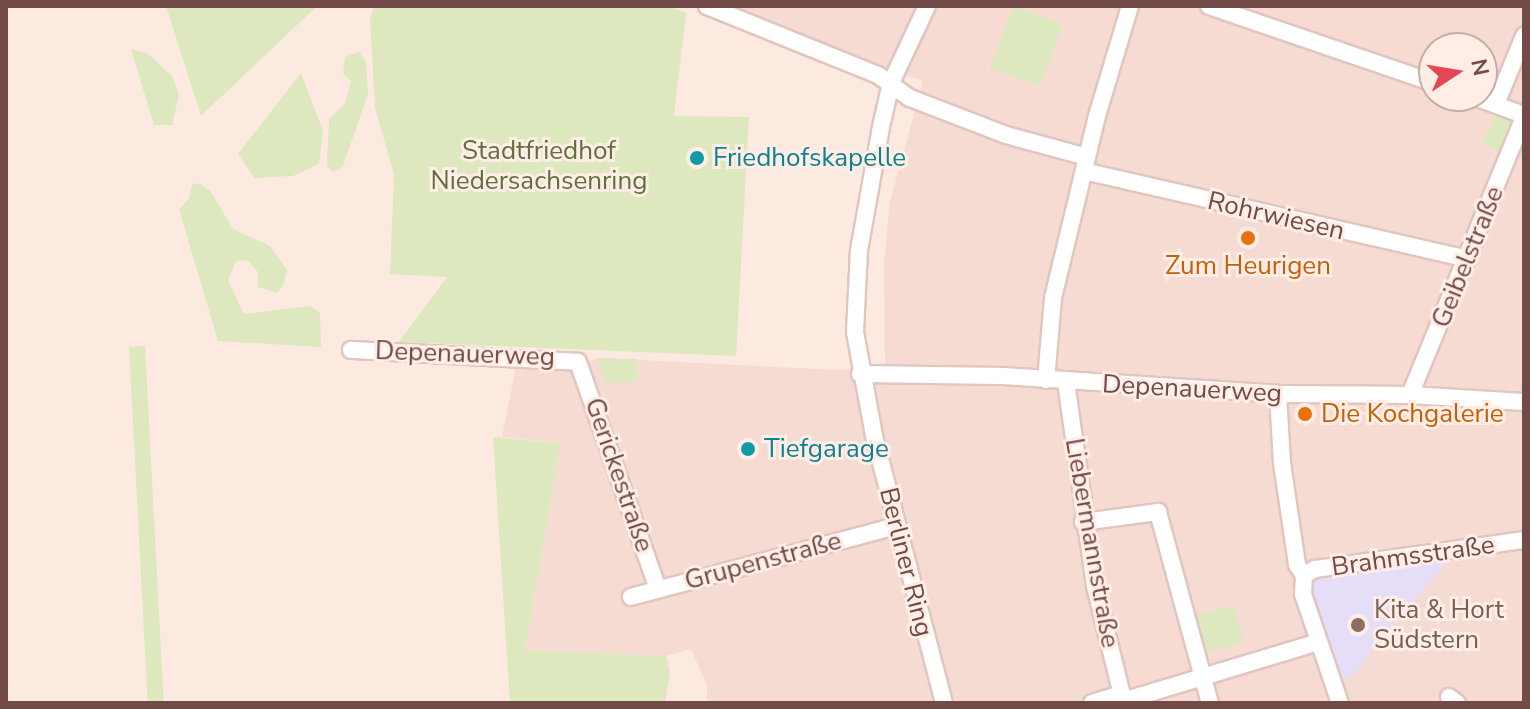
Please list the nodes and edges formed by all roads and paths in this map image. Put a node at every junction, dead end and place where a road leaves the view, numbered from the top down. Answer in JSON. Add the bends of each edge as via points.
{"nodes":[{"id":1,"x":927,"y":6,"type":"edge"},
{"id":2,"x":1130,"y":6,"type":"edge"},
{"id":3,"x":1209,"y":6,"type":"edge"},
{"id":4,"x":711,"y":7,"type":"edge"},
{"id":5,"x":1524,"y":36,"type":"edge"},
{"id":6,"x":1418,"y":78,"type":"edge"},
{"id":7,"x":891,"y":83,"type":"junction"},
{"id":8,"x":1498,"y":99,"type":"edge"},
{"id":9,"x":1498,"y":105,"type":"edge"},
{"id":10,"x":1524,"y":116,"type":"edge"},
{"id":11,"x":1085,"y":164,"type":"junction"},
{"id":12,"x":1468,"y":259,"type":"junction"},
{"id":13,"x":351,"y":350,"type":"dead end"},
{"id":14,"x":578,"y":362,"type":"joint"},
{"id":15,"x":860,"y":374,"type":"junction"},
{"id":16,"x":1046,"y":380,"type":"junction"},
{"id":17,"x":1066,"y":382,"type":"junction"},
{"id":18,"x":1278,"y":394,"type":"junction"},
{"id":19,"x":1410,"y":395,"type":"junction"},
{"id":20,"x":1524,"y":402,"type":"edge"},
{"id":21,"x":1083,"y":522,"type":"junction"},
{"id":22,"x":896,"y":526,"type":"junction"},
{"id":23,"x":1524,"y":540,"type":"edge"},
{"id":24,"x":1304,"y":575,"type":"junction"},
{"id":25,"x":658,"y":589,"type":"junction"},
{"id":26,"x":631,"y":597,"type":"dead end"},
{"id":27,"x":1318,"y":642,"type":"junction"},
{"id":28,"x":1201,"y":677,"type":"junction"},
{"id":29,"x":1123,"y":699,"type":"edge"},
{"id":30,"x":944,"y":703,"type":"edge"},
{"id":31,"x":1092,"y":703,"type":"edge"},
{"id":32,"x":1210,"y":703,"type":"edge"},
{"id":33,"x":1340,"y":703,"type":"edge"}],
"edges":[{"from":1,"to":7,"type":"street","name":"Berliner Ring"},
{"from":2,"to":11,"type":"street"},
{"from":3,"to":6,"type":"street"},
{"from":4,"to":7,"type":"street","name":"Rohrwiesen"},
{"from":5,"to":8,"type":"street"},
{"from":7,"to":11,"type":"street","name":"Rohrwiesen","via":[[910,98]]},
{"from":7,"to":15,"type":"street","name":"Berliner Ring","via":[[859,250],[855,332]]},
{"from":9,"to":10,"type":"street"},
{"from":10,"to":12,"type":"street","name":"Geibelstraße"},
{"from":11,"to":12,"type":"street","name":"Rohrwiesen"},
{"from":11,"to":16,"type":"street","via":[[1053,298]]},
{"from":12,"to":19,"type":"street","name":"Geibelstraße"},
{"from":13,"to":14,"type":"street","name":"Depenauerweg"},
{"from":14,"to":25,"type":"street","name":"Gerickestraße"},
{"from":15,"to":16,"type":"street","name":"Depenauerweg"},
{"from":15,"to":22,"type":"street","name":"Berliner Ring"},
{"from":16,"to":17,"type":"street","name":"Depenauerweg"},
{"from":17,"to":18,"type":"street","name":"Depenauerweg"},
{"from":17,"to":21,"type":"street","name":"Liebermannstraße"},
{"from":18,"to":19,"type":"street","name":"Depenauerweg"},
{"from":18,"to":24,"type":"street","via":[[1288,514],[1297,565]]},
{"from":19,"to":20,"type":"street","name":"Depenauerweg"},
{"from":21,"to":28,"type":"street","via":[[1158,512]]},
{"from":21,"to":29,"type":"street","name":"Liebermannstraße"},
{"from":22,"to":25,"type":"street","name":"Grupenstraße"},
{"from":22,"to":30,"type":"street","name":"Berliner Ring"},
{"from":23,"to":24,"type":"street","name":"Brahmsstraße","via":[[1315,569]]},
{"from":24,"to":27,"type":"street","via":[[1303,594]]},
{"from":25,"to":26,"type":"street","name":"Grupenstraße"},
{"from":27,"to":28,"type":"street"},
{"from":27,"to":33,"type":"street"},
{"from":28,"to":29,"type":"street"},
{"from":28,"to":32,"type":"street"},
{"from":29,"to":31,"type":"street"}]}
